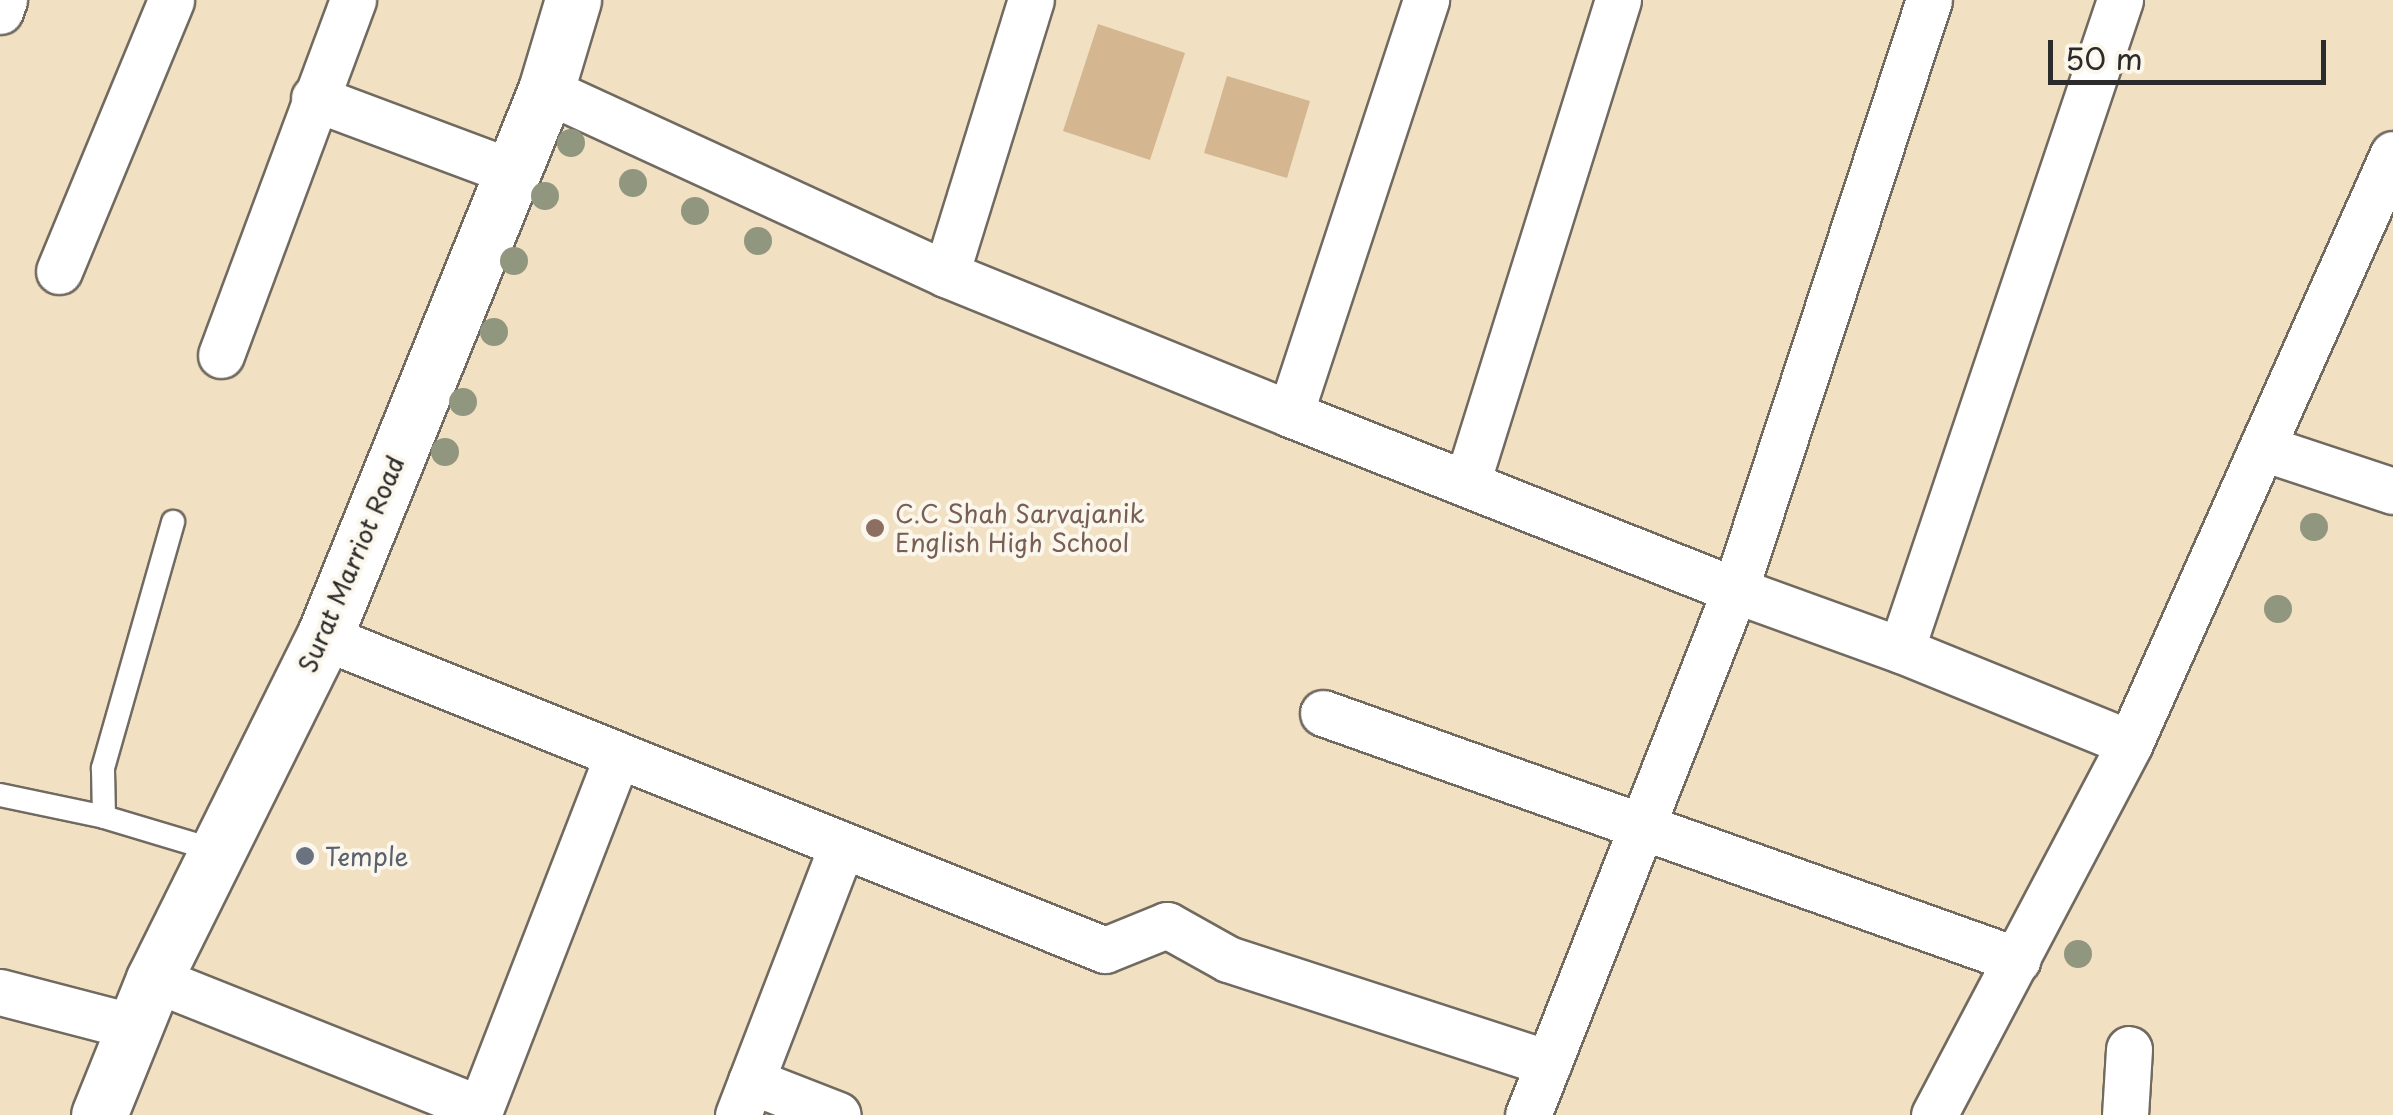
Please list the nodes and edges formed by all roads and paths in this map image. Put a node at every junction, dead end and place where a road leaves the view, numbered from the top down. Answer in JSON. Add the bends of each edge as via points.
{"nodes":[{"id":1,"x":4,"y":0,"type":"edge"},
{"id":2,"x":171,"y":0,"type":"edge"},
{"id":3,"x":353,"y":0,"type":"edge"},
{"id":4,"x":573,"y":0,"type":"edge"},
{"id":5,"x":1031,"y":0,"type":"edge"},
{"id":6,"x":1426,"y":0,"type":"edge"},
{"id":7,"x":1618,"y":0,"type":"edge"},
{"id":8,"x":1929,"y":0,"type":"edge"},
{"id":9,"x":2120,"y":0,"type":"edge"},
{"id":10,"x":0,"y":11,"type":"edge"},
{"id":11,"x":546,"y":90,"type":"junction"},
{"id":12,"x":314,"y":98,"type":"junction"},
{"id":13,"x":2393,"y":154,"type":"edge"},
{"id":14,"x":512,"y":172,"type":"junction"},
{"id":15,"x":59,"y":271,"type":"dead end"},
{"id":16,"x":946,"y":274,"type":"junction"},
{"id":17,"x":221,"y":355,"type":"dead end"},
{"id":18,"x":1290,"y":414,"type":"junction"},
{"id":19,"x":2263,"y":448,"type":"junction"},
{"id":20,"x":1467,"y":483,"type":"junction"},
{"id":21,"x":2393,"y":491,"type":"edge"},
{"id":22,"x":174,"y":522,"type":"dead end"},
{"id":23,"x":1735,"y":590,"type":"junction"},
{"id":24,"x":324,"y":637,"type":"junction"},
{"id":25,"x":1901,"y":650,"type":"junction"},
{"id":26,"x":1323,"y":713,"type":"dead end"},
{"id":27,"x":2130,"y":743,"type":"junction"},
{"id":28,"x":617,"y":756,"type":"junction"},
{"id":29,"x":0,"y":795,"type":"edge"},
{"id":30,"x":104,"y":816,"type":"junction"},
{"id":31,"x":1644,"y":827,"type":"junction"},
{"id":32,"x":842,"y":845,"type":"junction"},
{"id":33,"x":218,"y":851,"type":"junction"},
{"id":34,"x":2017,"y":960,"type":"junction"},
{"id":35,"x":0,"y":992,"type":"edge"},
{"id":36,"x":144,"y":1003,"type":"junction"},
{"id":37,"x":2129,"y":1049,"type":"dead end"},
{"id":38,"x":1549,"y":1064,"type":"junction"},
{"id":39,"x":744,"y":1098,"type":"edge"},
{"id":40,"x":479,"y":1112,"type":"edge"},
{"id":41,"x":99,"y":1115,"type":"edge"},
{"id":42,"x":838,"y":1115,"type":"edge"},
{"id":43,"x":1528,"y":1115,"type":"edge"},
{"id":44,"x":1934,"y":1115,"type":"edge"},
{"id":45,"x":2125,"y":1115,"type":"edge"}],
"edges":[{"from":1,"to":10,"type":"street"},
{"from":2,"to":15,"type":"street"},
{"from":3,"to":12,"type":"street"},
{"from":4,"to":11,"type":"street","name":"Surat Marriot Road"},
{"from":5,"to":16,"type":"street"},
{"from":6,"to":18,"type":"street"},
{"from":7,"to":20,"type":"street"},
{"from":8,"to":23,"type":"street"},
{"from":9,"to":25,"type":"street"},
{"from":11,"to":14,"type":"street","name":"Surat Marriot Road"},
{"from":11,"to":16,"type":"street"},
{"from":12,"to":14,"type":"street"},
{"from":12,"to":17,"type":"street"},
{"from":13,"to":19,"type":"street"},
{"from":14,"to":24,"type":"street","name":"Surat Marriot Road"},
{"from":16,"to":18,"type":"street"},
{"from":18,"to":20,"type":"street"},
{"from":19,"to":21,"type":"street"},
{"from":19,"to":27,"type":"street"},
{"from":20,"to":23,"type":"street"},
{"from":22,"to":30,"type":"lane","via":[[102,768]]},
{"from":23,"to":25,"type":"street"},
{"from":23,"to":31,"type":"street"},
{"from":24,"to":28,"type":"street"},
{"from":24,"to":33,"type":"street","name":"Surat Marriot Road"},
{"from":25,"to":27,"type":"street"},
{"from":26,"to":31,"type":"street"},
{"from":27,"to":34,"type":"street"},
{"from":28,"to":32,"type":"street"},
{"from":28,"to":40,"type":"street"},
{"from":29,"to":30,"type":"lane"},
{"from":30,"to":33,"type":"lane"},
{"from":31,"to":34,"type":"street"},
{"from":31,"to":38,"type":"street"},
{"from":32,"to":38,"type":"street","via":[[1105,950],[1167,925],[1228,959]]},
{"from":32,"to":39,"type":"street"},
{"from":33,"to":36,"type":"street","name":"Surat Marriot Road"},
{"from":34,"to":44,"type":"street"},
{"from":35,"to":36,"type":"street"},
{"from":36,"to":40,"type":"street"},
{"from":36,"to":41,"type":"street","name":"Surat Marriot Road"},
{"from":37,"to":45,"type":"street"},
{"from":38,"to":43,"type":"street"},
{"from":39,"to":42,"type":"street"}]}
